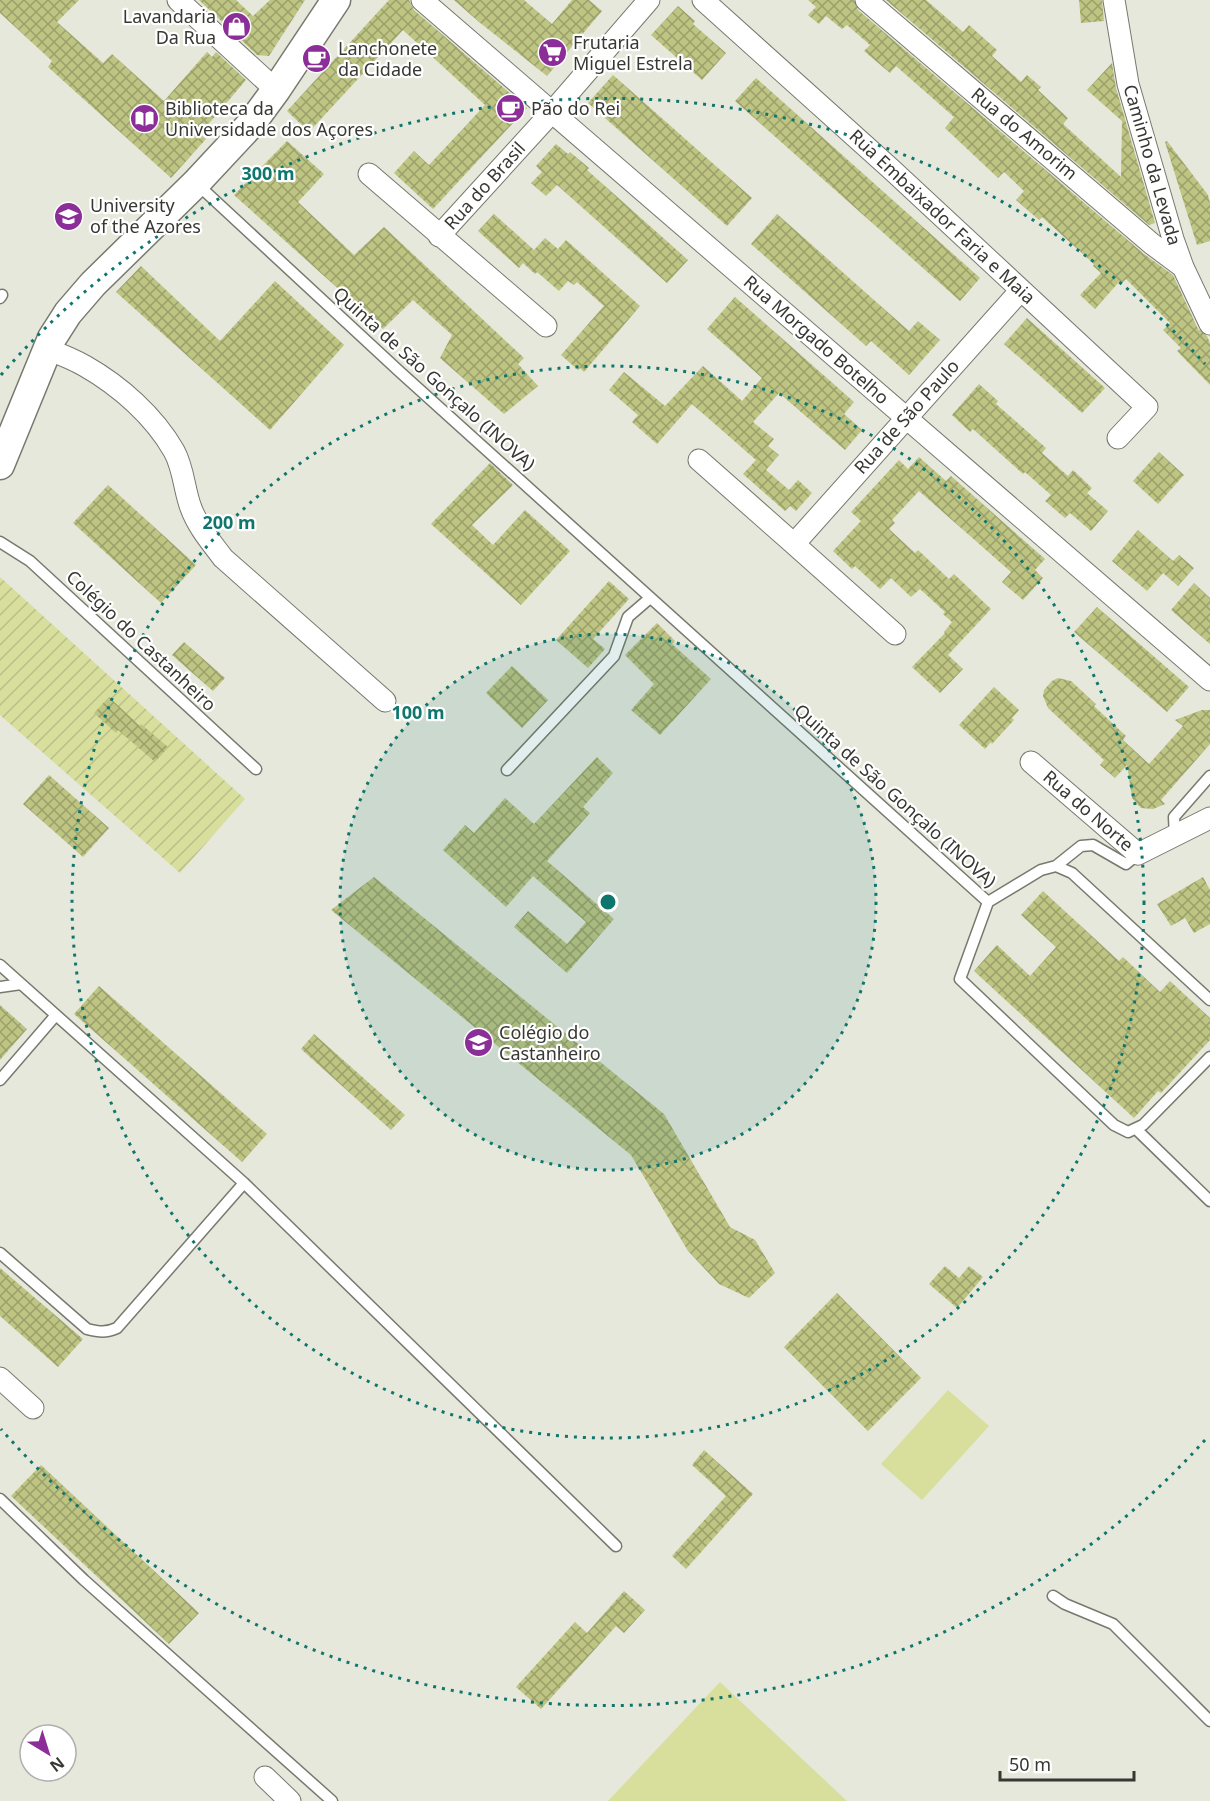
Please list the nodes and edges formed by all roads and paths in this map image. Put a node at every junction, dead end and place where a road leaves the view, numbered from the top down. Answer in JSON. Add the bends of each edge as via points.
{"nodes":[{"id":1,"x":178,"y":0,"type":"edge"},
{"id":2,"x":336,"y":0,"type":"edge"},
{"id":3,"x":422,"y":0,"type":"edge"},
{"id":4,"x":649,"y":0,"type":"edge"},
{"id":5,"x":703,"y":0,"type":"edge"},
{"id":6,"x":867,"y":0,"type":"edge"},
{"id":7,"x":1114,"y":0,"type":"edge"},
{"id":8,"x":276,"y":90,"type":"junction"},
{"id":9,"x":552,"y":112,"type":"junction"},
{"id":10,"x":369,"y":174,"type":"dead end"},
{"id":11,"x":196,"y":183,"type":"junction"},
{"id":12,"x":439,"y":236,"type":"junction"},
{"id":13,"x":1183,"y":267,"type":"junction"},
{"id":14,"x":1021,"y":290,"type":"junction"},
{"id":15,"x":1210,"y":324,"type":"edge"},
{"id":16,"x":546,"y":327,"type":"dead end"},
{"id":17,"x":47,"y":349,"type":"junction"},
{"id":18,"x":906,"y":418,"type":"junction"},
{"id":19,"x":1118,"y":438,"type":"dead end"},
{"id":20,"x":699,"y":460,"type":"dead end"},
{"id":21,"x":0,"y":465,"type":"edge"},
{"id":22,"x":0,"y":542,"type":"edge"},
{"id":23,"x":794,"y":544,"type":"junction"},
{"id":24,"x":650,"y":598,"type":"junction"},
{"id":25,"x":894,"y":633,"type":"dead end"},
{"id":26,"x":1210,"y":680,"type":"edge"},
{"id":27,"x":385,"y":701,"type":"dead end"},
{"id":28,"x":1031,"y":762,"type":"dead end"},
{"id":29,"x":256,"y":770,"type":"dead end"},
{"id":30,"x":507,"y":770,"type":"dead end"},
{"id":31,"x":1210,"y":776,"type":"edge"},
{"id":32,"x":1210,"y":818,"type":"edge"},
{"id":33,"x":1175,"y":837,"type":"junction"},
{"id":34,"x":1138,"y":855,"type":"junction"},
{"id":35,"x":1056,"y":867,"type":"junction"},
{"id":36,"x":988,"y":902,"type":"junction"},
{"id":37,"x":0,"y":965,"type":"edge"},
{"id":38,"x":21,"y":984,"type":"junction"},
{"id":39,"x":0,"y":987,"type":"edge"},
{"id":40,"x":1210,"y":1000,"type":"edge"},
{"id":41,"x":56,"y":1015,"type":"junction"},
{"id":42,"x":1210,"y":1057,"type":"edge"},
{"id":43,"x":0,"y":1080,"type":"edge"},
{"id":44,"x":1136,"y":1128,"type":"junction"},
{"id":45,"x":244,"y":1182,"type":"junction"},
{"id":46,"x":1210,"y":1201,"type":"edge"},
{"id":47,"x":0,"y":1253,"type":"edge"},
{"id":48,"x":0,"y":1378,"type":"edge"},
{"id":49,"x":33,"y":1408,"type":"dead end"},
{"id":50,"x":0,"y":1499,"type":"edge"},
{"id":51,"x":616,"y":1546,"type":"dead end"},
{"id":52,"x":1053,"y":1596,"type":"dead end"},
{"id":53,"x":1210,"y":1721,"type":"edge"},
{"id":54,"x":265,"y":1777,"type":"dead end"},
{"id":55,"x":290,"y":1801,"type":"edge"},
{"id":56,"x":332,"y":1801,"type":"edge"}],
"edges":[{"from":1,"to":8,"type":"street"},
{"from":2,"to":8,"type":"main road"},
{"from":3,"to":9,"type":"street","name":"Rua Morgado Botelho"},
{"from":4,"to":9,"type":"street","name":"Rua do Brasil"},
{"from":5,"to":14,"type":"street","name":"Rua Embaixador Faria e Maia"},
{"from":6,"to":13,"type":"street","name":"Rua do Amorim"},
{"from":7,"to":13,"type":"street","name":"Caminho da Levada","via":[[1128,84]]},
{"from":8,"to":11,"type":"main road","via":[[251,124]]},
{"from":9,"to":12,"type":"street","name":"Rua do Brasil"},
{"from":9,"to":18,"type":"street","name":"Rua Morgado Botelho"},
{"from":10,"to":12,"type":"street","name":"Rua do Brasil"},
{"from":11,"to":17,"type":"main road","via":[[93,284],[68,313]]},
{"from":11,"to":24,"type":"lane","name":"Quinta de São Gonçalo (INOVA)"},
{"from":12,"to":16,"type":"street","name":"Rua do Brasil"},
{"from":13,"to":15,"type":"street","name":"Caminho da Levada"},
{"from":14,"to":18,"type":"street","name":"Rua de São Paulo"},
{"from":14,"to":19,"type":"street","name":"Rua Embaixador Faria e Maia","via":[[1147,407]]},
{"from":17,"to":21,"type":"main road"},
{"from":17,"to":27,"type":"street","via":[[84,365],[136,403],[175,452],[190,507],[202,532],[223,558]]},
{"from":18,"to":23,"type":"street","name":"Rua de São Paulo"},
{"from":18,"to":26,"type":"street","name":"Rua Morgado Botelho"},
{"from":20,"to":23,"type":"street"},
{"from":22,"to":29,"type":"lane","name":"Colégio do Castanheiro","via":[[30,561]]},
{"from":23,"to":25,"type":"street"},
{"from":24,"to":30,"type":"lane","via":[[628,617],[614,656]]},
{"from":24,"to":36,"type":"lane","name":"Quinta de São Gonçalo (INOVA)"},
{"from":28,"to":34,"type":"street","name":"Rua do Norte"},
{"from":31,"to":33,"type":"lane","via":[[1174,817]]},
{"from":32,"to":33,"type":"street","name":"Rua do Norte"},
{"from":33,"to":34,"type":"street","name":"Rua do Norte"},
{"from":34,"to":35,"type":"lane","name":"Quinta de São Gonçalo (INOVA)","via":[[1126,864],[1094,845],[1081,846]]},
{"from":35,"to":36,"type":"lane","name":"Quinta de São Gonçalo (INOVA)","via":[[1041,870]]},
{"from":35,"to":40,"type":"lane","via":[[1072,873]]},
{"from":36,"to":44,"type":"lane","via":[[960,979],[1114,1125],[1128,1132]]},
{"from":37,"to":38,"type":"lane"},
{"from":38,"to":39,"type":"lane"},
{"from":38,"to":41,"type":"lane"},
{"from":41,"to":43,"type":"lane"},
{"from":41,"to":45,"type":"lane"},
{"from":42,"to":44,"type":"lane"},
{"from":44,"to":46,"type":"lane"},
{"from":45,"to":47,"type":"lane","via":[[117,1328],[108,1332],[87,1329]]},
{"from":45,"to":51,"type":"lane"},
{"from":48,"to":49,"type":"street"},
{"from":50,"to":56,"type":"lane","via":[[84,1580]]},
{"from":52,"to":53,"type":"lane","via":[[1113,1624]]},
{"from":54,"to":55,"type":"street"}]}
